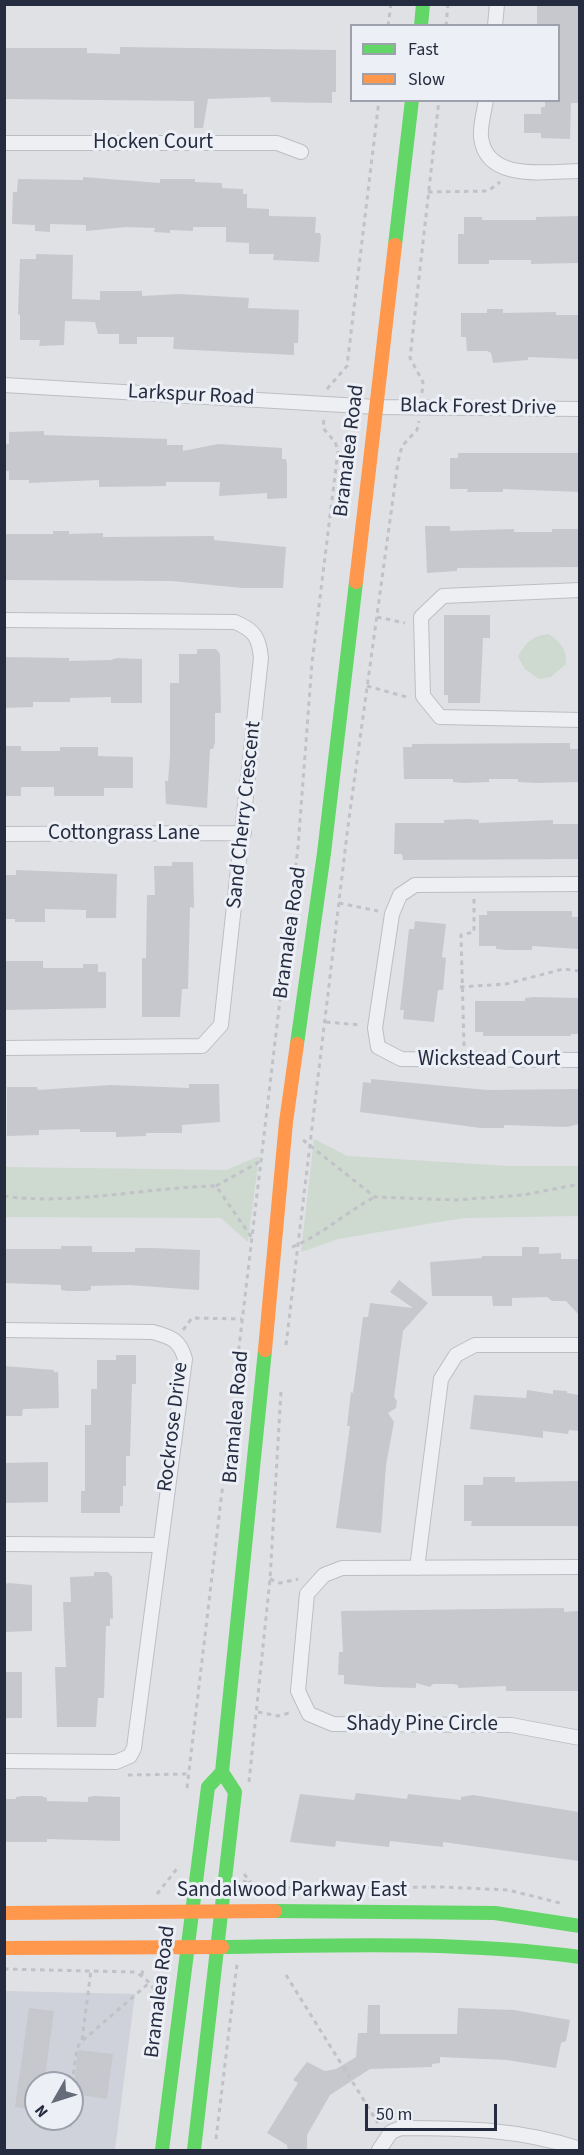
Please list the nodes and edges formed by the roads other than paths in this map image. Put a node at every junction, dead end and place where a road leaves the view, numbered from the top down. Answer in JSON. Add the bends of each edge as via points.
{"nodes":[{"id":1,"x":423,"y":4,"type":"edge"},
{"id":2,"x":497,"y":4,"type":"edge"},
{"id":3,"x":421,"y":24,"type":"edge"},
{"id":4,"x":495,"y":24,"type":"edge"},
{"id":5,"x":412,"y":102,"type":"edge"},
{"id":6,"x":486,"y":102,"type":"edge"},
{"id":7,"x":4,"y":143,"type":"edge"},
{"id":8,"x":301,"y":152,"type":"dead end"},
{"id":9,"x":579,"y":171,"type":"edge"},
{"id":10,"x":4,"y":385,"type":"edge"},
{"id":11,"x":377,"y":407,"type":"junction"},
{"id":12,"x":579,"y":409,"type":"edge"},
{"id":13,"x":579,"y":590,"type":"edge"},
{"id":14,"x":4,"y":620,"type":"edge"},
{"id":15,"x":579,"y":720,"type":"edge"},
{"id":16,"x":244,"y":833,"type":"junction"},
{"id":17,"x":4,"y":834,"type":"edge"},
{"id":18,"x":579,"y":884,"type":"edge"},
{"id":19,"x":4,"y":1048,"type":"edge"},
{"id":20,"x":579,"y":1060,"type":"edge"},
{"id":21,"x":4,"y":1330,"type":"edge"},
{"id":22,"x":579,"y":1345,"type":"edge"},
{"id":23,"x":4,"y":1544,"type":"edge"},
{"id":24,"x":159,"y":1545,"type":"junction"},
{"id":25,"x":579,"y":1567,"type":"edge"},
{"id":26,"x":417,"y":1568,"type":"junction"},
{"id":27,"x":579,"y":1738,"type":"edge"},
{"id":28,"x":4,"y":1761,"type":"edge"},
{"id":29,"x":222,"y":1772,"type":"junction"},
{"id":30,"x":221,"y":1911,"type":"junction"},
{"id":31,"x":193,"y":1912,"type":"junction"},
{"id":32,"x":4,"y":1913,"type":"edge"},
{"id":33,"x":579,"y":1926,"type":"edge"},
{"id":34,"x":188,"y":1947,"type":"junction"},
{"id":35,"x":218,"y":1947,"type":"junction"},
{"id":36,"x":4,"y":1948,"type":"edge"},
{"id":37,"x":579,"y":1957,"type":"edge"},
{"id":38,"x":579,"y":2149,"type":"edge"},
{"id":39,"x":162,"y":2151,"type":"edge"},
{"id":40,"x":194,"y":2151,"type":"edge"},
{"id":41,"x":379,"y":2151,"type":"edge"}],
"edges":[{"from":1,"to":3,"type":"main road"},
{"from":2,"to":4,"type":"street"},
{"from":5,"to":11,"type":"main road","name":"Bramalea Road"},
{"from":6,"to":9,"type":"street","via":[[481,138],[491,160],[513,171]]},
{"from":7,"to":8,"type":"street","name":"Hocken Court","via":[[277,143]]},
{"from":10,"to":11,"type":"street","name":"Larkspur Road"},
{"from":11,"to":12,"type":"street","name":"Black Forest Drive"},
{"from":11,"to":29,"type":"main road","name":"Bramalea Road","via":[[324,853],[286,1122]]},
{"from":13,"to":15,"type":"street","via":[[443,596],[421,617],[423,696],[440,717]]},
{"from":14,"to":16,"type":"street","name":"Sand Cherry Crescent","via":[[235,622],[252,629],[259,640],[261,658]]},
{"from":16,"to":17,"type":"street","name":"Cottongrass Lane"},
{"from":16,"to":19,"type":"street","name":"Sand Cherry Crescent","via":[[221,1025],[202,1046]]},
{"from":18,"to":20,"type":"street","name":"Wickstead Court","via":[[415,885],[400,895],[392,914],[375,1028],[378,1047],[401,1059]]},
{"from":21,"to":24,"type":"street","name":"Rockrose Drive","via":[[153,1332],[176,1340],[182,1347],[185,1359]]},
{"from":22,"to":26,"type":"street","via":[[475,1345],[456,1355],[441,1379]]},
{"from":23,"to":24,"type":"street"},
{"from":24,"to":28,"type":"street","name":"Rockrose Drive","via":[[134,1748],[129,1756],[116,1762]]},
{"from":25,"to":26,"type":"street"},
{"from":26,"to":27,"type":"street","name":"Shady Pine Circle","via":[[342,1568],[324,1575],[307,1594],[298,1691],[309,1714],[333,1724],[511,1725]]},
{"from":29,"to":30,"type":"main road","via":[[235,1792]]},
{"from":29,"to":31,"type":"main road","name":"Bramalea Road","via":[[208,1787]]},
{"from":30,"to":31,"type":"main road","name":"Sandalwood Parkway East"},
{"from":30,"to":33,"type":"main road","name":"Sandalwood Parkway East","via":[[495,1913]]},
{"from":30,"to":35,"type":"main road"},
{"from":31,"to":32,"type":"main road","name":"Sandalwood Parkway East"},
{"from":31,"to":34,"type":"main road","name":"Bramalea Road"},
{"from":34,"to":35,"type":"main road"},
{"from":34,"to":36,"type":"main road"},
{"from":34,"to":39,"type":"main road","name":"Bramalea Road"},
{"from":35,"to":37,"type":"main road","via":[[471,1946],[529,1948]]},
{"from":35,"to":40,"type":"main road"},
{"from":38,"to":41,"type":"street","via":[[547,2138],[486,2129],[401,2128],[387,2137]]}]}
